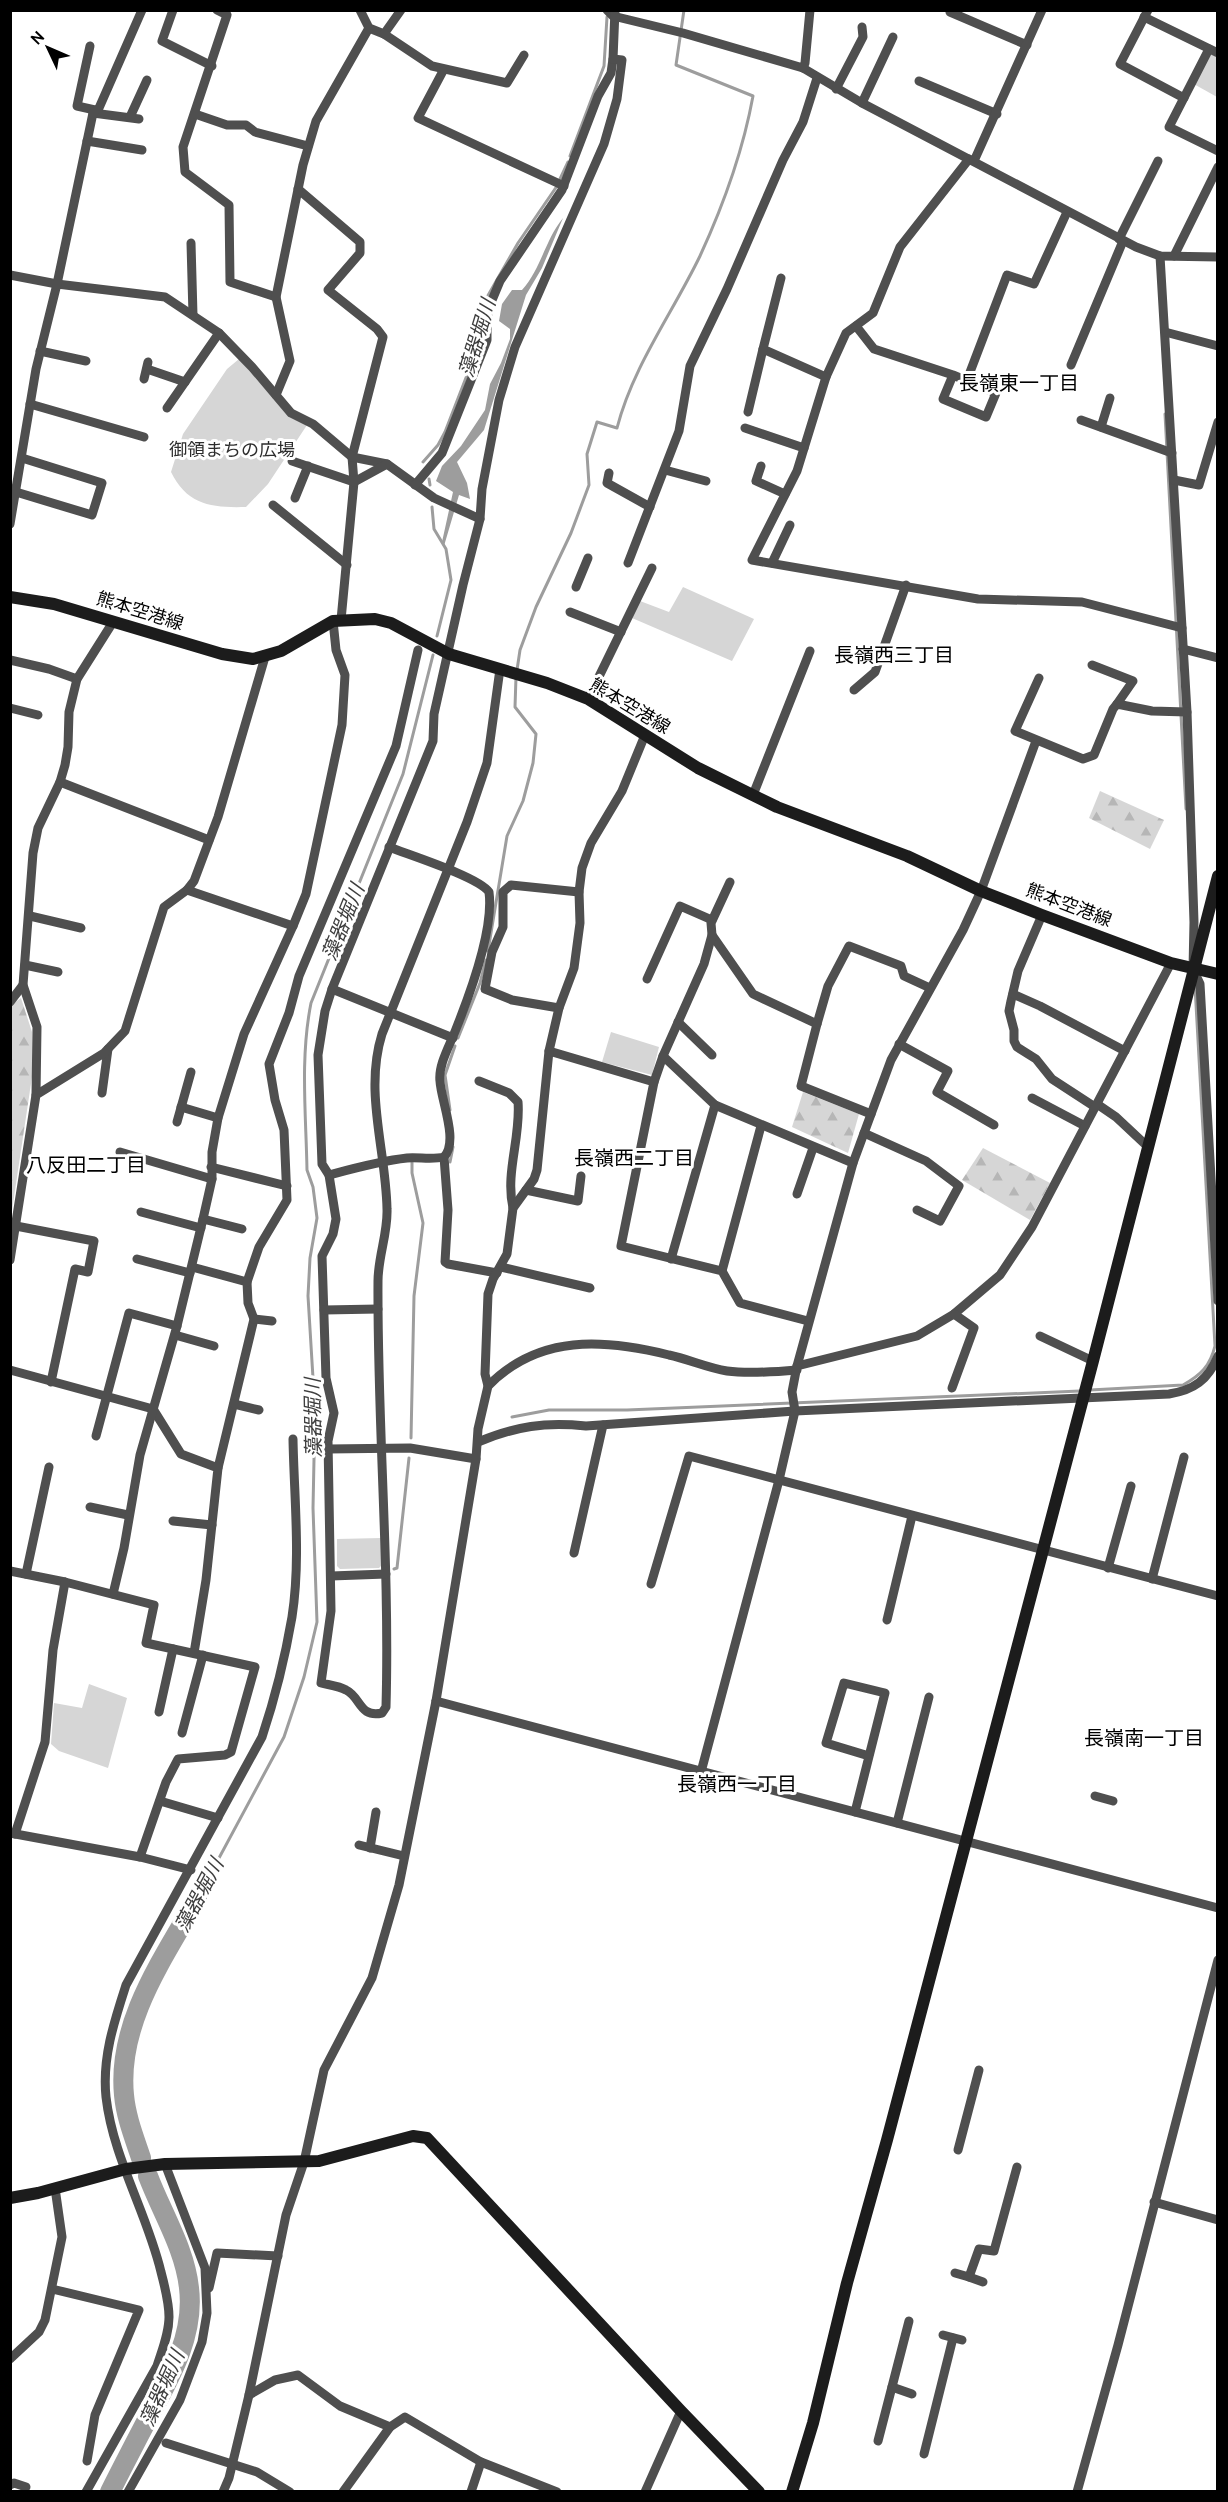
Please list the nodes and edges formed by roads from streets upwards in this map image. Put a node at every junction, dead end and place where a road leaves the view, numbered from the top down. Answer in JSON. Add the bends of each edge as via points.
{"nodes":[{"id":1,"x":142,"y":10,"type":"edge"},
{"id":2,"x":173,"y":10,"type":"edge"},
{"id":3,"x":217,"y":10,"type":"edge"},
{"id":4,"x":360,"y":10,"type":"edge"},
{"id":5,"x":401,"y":10,"type":"edge"},
{"id":6,"x":810,"y":10,"type":"edge"},
{"id":7,"x":1042,"y":10,"type":"edge"},
{"id":8,"x":612,"y":12,"type":"edge"},
{"id":9,"x":950,"y":12,"type":"edge"},
{"id":10,"x":1146,"y":14,"type":"edge"},
{"id":11,"x":862,"y":27,"type":"dead end"},
{"id":12,"x":369,"y":28,"type":"junction"},
{"id":13,"x":384,"y":34,"type":"junction"},
{"id":14,"x":893,"y":37,"type":"dead end"},
{"id":15,"x":1027,"y":45,"type":"junction"},
{"id":16,"x":90,"y":46,"type":"dead end"},
{"id":17,"x":1213,"y":51,"type":"edge"},
{"id":18,"x":524,"y":55,"type":"dead end"},
{"id":19,"x":613,"y":59,"type":"junction"},
{"id":20,"x":212,"y":66,"type":"junction"},
{"id":21,"x":803,"y":68,"type":"junction"},
{"id":22,"x":443,"y":71,"type":"junction"},
{"id":23,"x":817,"y":78,"type":"junction"},
{"id":24,"x":147,"y":80,"type":"dead end"},
{"id":25,"x":920,"y":81,"type":"dead end"},
{"id":26,"x":836,"y":89,"type":"junction"},
{"id":27,"x":1184,"y":98,"type":"junction"},
{"id":28,"x":862,"y":103,"type":"junction"},
{"id":29,"x":94,"y":112,"type":"junction"},
{"id":30,"x":195,"y":114,"type":"junction"},
{"id":31,"x":997,"y":114,"type":"junction"},
{"id":32,"x":87,"y":141,"type":"junction"},
{"id":33,"x":309,"y":146,"type":"junction"},
{"id":34,"x":142,"y":150,"type":"dead end"},
{"id":35,"x":1218,"y":151,"type":"edge"},
{"id":36,"x":971,"y":160,"type":"junction"},
{"id":37,"x":1158,"y":161,"type":"dead end"},
{"id":38,"x":1218,"y":167,"type":"edge"},
{"id":39,"x":564,"y":186,"type":"junction"},
{"id":40,"x":298,"y":189,"type":"junction"},
{"id":41,"x":1067,"y":212,"type":"junction"},
{"id":42,"x":1121,"y":240,"type":"junction"},
{"id":43,"x":191,"y":243,"type":"dead end"},
{"id":44,"x":1160,"y":256,"type":"junction"},
{"id":45,"x":1174,"y":256,"type":"junction"},
{"id":46,"x":1218,"y":257,"type":"edge"},
{"id":47,"x":10,"y":275,"type":"edge"},
{"id":48,"x":780,"y":278,"type":"dead end"},
{"id":49,"x":57,"y":284,"type":"junction"},
{"id":50,"x":276,"y":297,"type":"junction"},
{"id":51,"x":193,"y":315,"type":"junction"},
{"id":52,"x":856,"y":326,"type":"junction"},
{"id":53,"x":1165,"y":332,"type":"junction"},
{"id":54,"x":219,"y":333,"type":"junction"},
{"id":55,"x":1218,"y":346,"type":"edge"},
{"id":56,"x":763,"y":349,"type":"junction"},
{"id":57,"x":40,"y":351,"type":"junction"},
{"id":58,"x":86,"y":361,"type":"dead end"},
{"id":59,"x":1071,"y":365,"type":"dead end"},
{"id":60,"x":953,"y":375,"type":"junction"},
{"id":61,"x":826,"y":377,"type":"junction"},
{"id":62,"x":144,"y":379,"type":"dead end"},
{"id":63,"x":967,"y":380,"type":"junction"},
{"id":64,"x":185,"y":382,"type":"junction"},
{"id":65,"x":276,"y":394,"type":"junction"},
{"id":66,"x":1110,"y":399,"type":"dead end"},
{"id":67,"x":30,"y":404,"type":"junction"},
{"id":68,"x":167,"y":408,"type":"dead end"},
{"id":69,"x":748,"y":412,"type":"dead end"},
{"id":70,"x":1081,"y":420,"type":"dead end"},
{"id":71,"x":1218,"y":422,"type":"edge"},
{"id":72,"x":1101,"y":427,"type":"junction"},
{"id":73,"x":745,"y":428,"type":"dead end"},
{"id":74,"x":144,"y":437,"type":"dead end"},
{"id":75,"x":804,"y":448,"type":"junction"},
{"id":76,"x":1172,"y":453,"type":"junction"},
{"id":77,"x":352,"y":457,"type":"junction"},
{"id":78,"x":22,"y":458,"type":"junction"},
{"id":79,"x":292,"y":461,"type":"dead end"},
{"id":80,"x":387,"y":464,"type":"junction"},
{"id":81,"x":308,"y":466,"type":"junction"},
{"id":82,"x":761,"y":466,"type":"dead end"},
{"id":83,"x":664,"y":470,"type":"junction"},
{"id":84,"x":609,"y":473,"type":"dead end"},
{"id":85,"x":1174,"y":480,"type":"junction"},
{"id":86,"x":706,"y":481,"type":"dead end"},
{"id":87,"x":354,"y":482,"type":"junction"},
{"id":88,"x":416,"y":485,"type":"junction"},
{"id":89,"x":16,"y":492,"type":"junction"},
{"id":90,"x":785,"y":494,"type":"junction"},
{"id":91,"x":295,"y":498,"type":"dead end"},
{"id":92,"x":273,"y":505,"type":"dead end"},
{"id":93,"x":650,"y":507,"type":"junction"},
{"id":94,"x":480,"y":519,"type":"junction"},
{"id":95,"x":10,"y":524,"type":"edge"},
{"id":96,"x":790,"y":525,"type":"dead end"},
{"id":97,"x":588,"y":558,"type":"dead end"},
{"id":98,"x":628,"y":563,"type":"dead end"},
{"id":99,"x":772,"y":563,"type":"junction"},
{"id":100,"x":347,"y":565,"type":"junction"},
{"id":101,"x":652,"y":568,"type":"dead end"},
{"id":102,"x":906,"y":585,"type":"junction"},
{"id":103,"x":576,"y":586,"type":"dead end"},
{"id":104,"x":10,"y":597,"type":"edge"},
{"id":105,"x":570,"y":612,"type":"dead end"},
{"id":106,"x":337,"y":621,"type":"junction"},
{"id":107,"x":113,"y":622,"type":"junction"},
{"id":108,"x":1182,"y":628,"type":"junction"},
{"id":109,"x":621,"y":632,"type":"junction"},
{"id":110,"x":1183,"y":649,"type":"junction"},
{"id":111,"x":418,"y":650,"type":"dead end"},
{"id":112,"x":810,"y":651,"type":"dead end"},
{"id":113,"x":448,"y":654,"type":"junction"},
{"id":114,"x":265,"y":657,"type":"junction"},
{"id":115,"x":1218,"y":658,"type":"edge"},
{"id":116,"x":10,"y":660,"type":"edge"},
{"id":117,"x":1092,"y":665,"type":"dead end"},
{"id":118,"x":505,"y":670,"type":"junction"},
{"id":119,"x":1039,"y":678,"type":"dead end"},
{"id":120,"x":77,"y":679,"type":"junction"},
{"id":121,"x":854,"y":690,"type":"dead end"},
{"id":122,"x":588,"y":699,"type":"junction"},
{"id":123,"x":1117,"y":704,"type":"junction"},
{"id":124,"x":10,"y":708,"type":"edge"},
{"id":125,"x":1186,"y":712,"type":"junction"},
{"id":126,"x":38,"y":715,"type":"dead end"},
{"id":127,"x":645,"y":735,"type":"junction"},
{"id":128,"x":1036,"y":741,"type":"junction"},
{"id":129,"x":60,"y":782,"type":"junction"},
{"id":130,"x":753,"y":795,"type":"junction"},
{"id":131,"x":209,"y":840,"type":"junction"},
{"id":132,"x":389,"y":847,"type":"junction"},
{"id":133,"x":448,"y":870,"type":"junction"},
{"id":134,"x":1218,"y":876,"type":"edge"},
{"id":135,"x":730,"y":882,"type":"dead end"},
{"id":136,"x":187,"y":890,"type":"junction"},
{"id":137,"x":981,"y":891,"type":"junction"},
{"id":138,"x":579,"y":892,"type":"junction"},
{"id":139,"x":1042,"y":915,"type":"junction"},
{"id":140,"x":30,"y":916,"type":"junction"},
{"id":141,"x":712,"y":920,"type":"junction"},
{"id":142,"x":293,"y":926,"type":"junction"},
{"id":143,"x":81,"y":928,"type":"dead end"},
{"id":144,"x":712,"y":935,"type":"junction"},
{"id":145,"x":1171,"y":963,"type":"junction"},
{"id":146,"x":25,"y":965,"type":"junction"},
{"id":147,"x":1193,"y":969,"type":"junction"},
{"id":148,"x":58,"y":972,"type":"dead end"},
{"id":149,"x":1218,"y":974,"type":"edge"},
{"id":150,"x":647,"y":979,"type":"dead end"},
{"id":151,"x":23,"y":986,"type":"junction"},
{"id":152,"x":930,"y":988,"type":"junction"},
{"id":153,"x":332,"y":989,"type":"junction"},
{"id":154,"x":1013,"y":993,"type":"junction"},
{"id":155,"x":10,"y":1002,"type":"edge"},
{"id":156,"x":559,"y":1008,"type":"junction"},
{"id":157,"x":392,"y":1012,"type":"junction"},
{"id":158,"x":678,"y":1022,"type":"junction"},
{"id":159,"x":817,"y":1024,"type":"junction"},
{"id":160,"x":453,"y":1038,"type":"junction"},
{"id":161,"x":899,"y":1044,"type":"junction"},
{"id":162,"x":108,"y":1049,"type":"junction"},
{"id":163,"x":549,"y":1051,"type":"junction"},
{"id":164,"x":1125,"y":1051,"type":"junction"},
{"id":165,"x":712,"y":1055,"type":"dead end"},
{"id":166,"x":663,"y":1056,"type":"junction"},
{"id":167,"x":191,"y":1072,"type":"dead end"},
{"id":168,"x":479,"y":1081,"type":"dead end"},
{"id":169,"x":654,"y":1082,"type":"junction"},
{"id":170,"x":102,"y":1093,"type":"dead end"},
{"id":171,"x":36,"y":1095,"type":"junction"},
{"id":172,"x":1032,"y":1098,"type":"dead end"},
{"id":173,"x":715,"y":1105,"type":"junction"},
{"id":174,"x":1096,"y":1105,"type":"junction"},
{"id":175,"x":181,"y":1107,"type":"junction"},
{"id":176,"x":871,"y":1114,"type":"junction"},
{"id":177,"x":218,"y":1118,"type":"junction"},
{"id":178,"x":177,"y":1122,"type":"dead end"},
{"id":179,"x":994,"y":1125,"type":"dead end"},
{"id":180,"x":761,"y":1126,"type":"junction"},
{"id":181,"x":1085,"y":1126,"type":"junction"},
{"id":182,"x":864,"y":1133,"type":"junction"},
{"id":183,"x":1147,"y":1146,"type":"junction"},
{"id":184,"x":813,"y":1148,"type":"junction"},
{"id":185,"x":120,"y":1152,"type":"dead end"},
{"id":186,"x":444,"y":1157,"type":"junction"},
{"id":187,"x":383,"y":1161,"type":"junction"},
{"id":188,"x":853,"y":1163,"type":"junction"},
{"id":189,"x":211,"y":1167,"type":"junction"},
{"id":190,"x":329,"y":1175,"type":"junction"},
{"id":191,"x":581,"y":1176,"type":"dead end"},
{"id":192,"x":212,"y":1179,"type":"junction"},
{"id":193,"x":287,"y":1186,"type":"junction"},
{"id":194,"x":526,"y":1190,"type":"junction"},
{"id":195,"x":797,"y":1194,"type":"dead end"},
{"id":196,"x":513,"y":1208,"type":"junction"},
{"id":197,"x":917,"y":1210,"type":"dead end"},
{"id":198,"x":141,"y":1212,"type":"dead end"},
{"id":199,"x":202,"y":1223,"type":"junction"},
{"id":200,"x":16,"y":1226,"type":"junction"},
{"id":201,"x":242,"y":1229,"type":"dead end"},
{"id":202,"x":137,"y":1259,"type":"dead end"},
{"id":203,"x":671,"y":1259,"type":"junction"},
{"id":204,"x":10,"y":1260,"type":"edge"},
{"id":205,"x":191,"y":1270,"type":"junction"},
{"id":206,"x":499,"y":1270,"type":"junction"},
{"id":207,"x":722,"y":1271,"type":"junction"},
{"id":208,"x":247,"y":1282,"type":"junction"},
{"id":209,"x":1217,"y":1284,"type":"edge"},
{"id":210,"x":590,"y":1288,"type":"dead end"},
{"id":211,"x":1218,"y":1301,"type":"edge"},
{"id":212,"x":378,"y":1309,"type":"junction"},
{"id":213,"x":324,"y":1310,"type":"junction"},
{"id":214,"x":954,"y":1314,"type":"junction"},
{"id":215,"x":254,"y":1319,"type":"junction"},
{"id":216,"x":808,"y":1321,"type":"junction"},
{"id":217,"x":272,"y":1322,"type":"dead end"},
{"id":218,"x":176,"y":1331,"type":"junction"},
{"id":219,"x":1040,"y":1336,"type":"dead end"},
{"id":220,"x":214,"y":1346,"type":"dead end"},
{"id":221,"x":1218,"y":1356,"type":"edge"},
{"id":222,"x":1093,"y":1361,"type":"junction"},
{"id":223,"x":797,"y":1368,"type":"junction"},
{"id":224,"x":10,"y":1370,"type":"edge"},
{"id":225,"x":51,"y":1382,"type":"junction"},
{"id":226,"x":488,"y":1386,"type":"junction"},
{"id":227,"x":952,"y":1388,"type":"dead end"},
{"id":228,"x":107,"y":1395,"type":"junction"},
{"id":229,"x":1081,"y":1399,"type":"junction"},
{"id":230,"x":234,"y":1404,"type":"junction"},
{"id":231,"x":153,"y":1409,"type":"junction"},
{"id":232,"x":259,"y":1410,"type":"dead end"},
{"id":233,"x":795,"y":1411,"type":"junction"},
{"id":234,"x":603,"y":1425,"type":"junction"},
{"id":235,"x":96,"y":1436,"type":"dead end"},
{"id":236,"x":293,"y":1439,"type":"dead end"},
{"id":237,"x":478,"y":1442,"type":"junction"},
{"id":238,"x":382,"y":1448,"type":"junction"},
{"id":239,"x":328,"y":1449,"type":"junction"},
{"id":240,"x":1184,"y":1457,"type":"dead end"},
{"id":241,"x":476,"y":1459,"type":"junction"},
{"id":242,"x":49,"y":1467,"type":"dead end"},
{"id":243,"x":218,"y":1468,"type":"junction"},
{"id":244,"x":779,"y":1480,"type":"junction"},
{"id":245,"x":1131,"y":1486,"type":"dead end"},
{"id":246,"x":90,"y":1507,"type":"dead end"},
{"id":247,"x":128,"y":1515,"type":"junction"},
{"id":248,"x":912,"y":1516,"type":"junction"},
{"id":249,"x":173,"y":1521,"type":"dead end"},
{"id":250,"x":212,"y":1525,"type":"junction"},
{"id":251,"x":1042,"y":1550,"type":"junction"},
{"id":252,"x":574,"y":1553,"type":"dead end"},
{"id":253,"x":1108,"y":1568,"type":"junction"},
{"id":254,"x":10,"y":1571,"type":"edge"},
{"id":255,"x":26,"y":1574,"type":"junction"},
{"id":256,"x":386,"y":1574,"type":"junction"},
{"id":257,"x":331,"y":1576,"type":"junction"},
{"id":258,"x":1152,"y":1579,"type":"junction"},
{"id":259,"x":65,"y":1582,"type":"junction"},
{"id":260,"x":651,"y":1584,"type":"dead end"},
{"id":261,"x":113,"y":1594,"type":"junction"},
{"id":262,"x":1218,"y":1596,"type":"edge"},
{"id":263,"x":887,"y":1620,"type":"dead end"},
{"id":264,"x":173,"y":1649,"type":"junction"},
{"id":265,"x":199,"y":1654,"type":"junction"},
{"id":266,"x":929,"y":1697,"type":"dead end"},
{"id":267,"x":436,"y":1701,"type":"junction"},
{"id":268,"x":159,"y":1712,"type":"dead end"},
{"id":269,"x":183,"y":1733,"type":"dead end"},
{"id":270,"x":869,"y":1756,"type":"junction"},
{"id":271,"x":701,"y":1772,"type":"junction"},
{"id":272,"x":1095,"y":1796,"type":"dead end"},
{"id":273,"x":160,"y":1800,"type":"junction"},
{"id":274,"x":1113,"y":1801,"type":"dead end"},
{"id":275,"x":376,"y":1812,"type":"dead end"},
{"id":276,"x":855,"y":1812,"type":"junction"},
{"id":277,"x":219,"y":1818,"type":"junction"},
{"id":278,"x":897,"y":1824,"type":"junction"},
{"id":279,"x":13,"y":1833,"type":"edge"},
{"id":280,"x":965,"y":1841,"type":"junction"},
{"id":281,"x":359,"y":1845,"type":"dead end"},
{"id":282,"x":370,"y":1848,"type":"junction"},
{"id":283,"x":404,"y":1856,"type":"junction"},
{"id":284,"x":140,"y":1857,"type":"junction"},
{"id":285,"x":191,"y":1870,"type":"junction"},
{"id":286,"x":1218,"y":1908,"type":"edge"},
{"id":287,"x":1218,"y":1960,"type":"edge"},
{"id":288,"x":979,"y":2070,"type":"dead end"},
{"id":289,"x":958,"y":2150,"type":"dead end"},
{"id":290,"x":304,"y":2162,"type":"junction"},
{"id":291,"x":165,"y":2164,"type":"junction"},
{"id":292,"x":1017,"y":2167,"type":"dead end"},
{"id":293,"x":126,"y":2169,"type":"junction"},
{"id":294,"x":55,"y":2188,"type":"junction"},
{"id":295,"x":10,"y":2198,"type":"edge"},
{"id":296,"x":1154,"y":2202,"type":"junction"},
{"id":297,"x":1218,"y":2220,"type":"edge"},
{"id":298,"x":278,"y":2256,"type":"junction"},
{"id":299,"x":955,"y":2273,"type":"dead end"},
{"id":300,"x":969,"y":2277,"type":"junction"},
{"id":301,"x":983,"y":2282,"type":"dead end"},
{"id":302,"x":52,"y":2289,"type":"junction"},
{"id":303,"x":206,"y":2302,"type":"junction"},
{"id":304,"x":909,"y":2321,"type":"dead end"},
{"id":305,"x":943,"y":2335,"type":"dead end"},
{"id":306,"x":10,"y":2359,"type":"edge"},
{"id":307,"x":892,"y":2386,"type":"junction"},
{"id":308,"x":912,"y":2394,"type":"dead end"},
{"id":309,"x":249,"y":2395,"type":"junction"},
{"id":310,"x":681,"y":2411,"type":"junction"},
{"id":311,"x":390,"y":2427,"type":"junction"},
{"id":312,"x":878,"y":2441,"type":"dead end"},
{"id":313,"x":166,"y":2443,"type":"dead end"},
{"id":314,"x":924,"y":2454,"type":"dead end"},
{"id":315,"x":87,"y":2461,"type":"dead end"},
{"id":316,"x":482,"y":2462,"type":"junction"},
{"id":317,"x":231,"y":2464,"type":"junction"},
{"id":318,"x":10,"y":2484,"type":"edge"},
{"id":319,"x":26,"y":2487,"type":"dead end"},
{"id":320,"x":86,"y":2492,"type":"edge"},
{"id":321,"x":128,"y":2492,"type":"edge"},
{"id":322,"x":223,"y":2492,"type":"edge"},
{"id":323,"x":290,"y":2492,"type":"edge"},
{"id":324,"x":343,"y":2492,"type":"edge"},
{"id":325,"x":471,"y":2492,"type":"edge"},
{"id":326,"x":557,"y":2492,"type":"edge"},
{"id":327,"x":645,"y":2492,"type":"edge"},
{"id":328,"x":759,"y":2492,"type":"edge"},
{"id":329,"x":792,"y":2492,"type":"edge"},
{"id":330,"x":1077,"y":2492,"type":"edge"}],
"edges":[{"from":1,"to":29,"type":"street"},
{"from":2,"to":20,"type":"street","via":[[162,41]]},
{"from":3,"to":20,"type":"street","via":[[227,15]]},
{"from":4,"to":12,"type":"street"},
{"from":5,"to":13,"type":"street"},
{"from":6,"to":21,"type":"street"},
{"from":7,"to":15,"type":"street"},
{"from":8,"to":19,"type":"street"},
{"from":8,"to":21,"type":"street"},
{"from":9,"to":15,"type":"street"},
{"from":10,"to":17,"type":"street"},
{"from":10,"to":27,"type":"street","via":[[1120,64]]},
{"from":11,"to":26,"type":"street","via":[[863,36]]},
{"from":12,"to":13,"type":"street"},
{"from":12,"to":33,"type":"street","via":[[316,121]]},
{"from":13,"to":22,"type":"street"},
{"from":14,"to":28,"type":"street"},
{"from":15,"to":31,"type":"street"},
{"from":16,"to":29,"type":"street","via":[[77,106]]},
{"from":17,"to":27,"type":"street"},
{"from":18,"to":22,"type":"street","via":[[507,83]]},
{"from":19,"to":39,"type":"street","via":[[611,73],[597,96]]},
{"from":19,"to":94,"type":"street","via":[[622,60],[617,99],[604,144],[515,347],[499,400]]},
{"from":20,"to":30,"type":"street"},
{"from":21,"to":23,"type":"street"},
{"from":22,"to":39,"type":"street","via":[[418,118]]},
{"from":23,"to":26,"type":"street"},
{"from":23,"to":83,"type":"street","via":[[803,122],[690,366],[679,431]]},
{"from":24,"to":29,"type":"street","via":[[134,118]]},
{"from":25,"to":31,"type":"street"},
{"from":26,"to":28,"type":"street"},
{"from":27,"to":35,"type":"street","via":[[1169,127]]},
{"from":28,"to":36,"type":"street"},
{"from":29,"to":32,"type":"street"},
{"from":30,"to":33,"type":"street","via":[[227,126],[246,125],[255,132]]},
{"from":30,"to":50,"type":"street","via":[[183,147],[185,172],[229,205],[230,282]]},
{"from":31,"to":36,"type":"street"},
{"from":32,"to":34,"type":"street"},
{"from":32,"to":49,"type":"street"},
{"from":33,"to":40,"type":"street"},
{"from":36,"to":41,"type":"street"},
{"from":36,"to":52,"type":"street","via":[[900,247],[873,313]]},
{"from":37,"to":42,"type":"street"},
{"from":38,"to":45,"type":"street"},
{"from":39,"to":88,"type":"street","via":[[500,281],[487,318],[487,339],[452,431],[442,453]]},
{"from":40,"to":50,"type":"street"},
{"from":40,"to":77,"type":"street","via":[[360,242],[360,253],[328,290],[383,337]]},
{"from":41,"to":42,"type":"street"},
{"from":41,"to":63,"type":"street","via":[[1034,284],[1007,275]]},
{"from":42,"to":44,"type":"street"},
{"from":42,"to":59,"type":"street"},
{"from":43,"to":51,"type":"street"},
{"from":44,"to":45,"type":"street"},
{"from":44,"to":53,"type":"street"},
{"from":45,"to":46,"type":"street"},
{"from":47,"to":49,"type":"street"},
{"from":48,"to":56,"type":"street"},
{"from":49,"to":51,"type":"street","via":[[157,295]]},
{"from":49,"to":57,"type":"street"},
{"from":50,"to":65,"type":"street","via":[[290,361]]},
{"from":51,"to":54,"type":"street"},
{"from":52,"to":60,"type":"street","via":[[874,349]]},
{"from":52,"to":61,"type":"street","via":[[846,333]]},
{"from":53,"to":55,"type":"street"},
{"from":53,"to":76,"type":"street"},
{"from":54,"to":64,"type":"street"},
{"from":54,"to":65,"type":"street"},
{"from":56,"to":61,"type":"street"},
{"from":56,"to":69,"type":"street"},
{"from":57,"to":58,"type":"street"},
{"from":57,"to":67,"type":"street"},
{"from":60,"to":63,"type":"street"},
{"from":60,"to":63,"type":"street","via":[[944,399],[986,417],[996,393]]},
{"from":61,"to":75,"type":"street"},
{"from":62,"to":64,"type":"street","via":[[148,366]]},
{"from":64,"to":68,"type":"street"},
{"from":65,"to":77,"type":"street","via":[[291,413],[313,424]]},
{"from":66,"to":72,"type":"street"},
{"from":67,"to":74,"type":"street"},
{"from":67,"to":78,"type":"street"},
{"from":70,"to":72,"type":"street"},
{"from":71,"to":85,"type":"street","via":[[1199,485]]},
{"from":72,"to":76,"type":"street"},
{"from":73,"to":75,"type":"street"},
{"from":75,"to":90,"type":"street"},
{"from":76,"to":85,"type":"street"},
{"from":77,"to":80,"type":"street"},
{"from":77,"to":87,"type":"street"},
{"from":78,"to":89,"type":"street"},
{"from":78,"to":89,"type":"street","via":[[102,483],[92,515]]},
{"from":79,"to":81,"type":"street"},
{"from":80,"to":87,"type":"street"},
{"from":80,"to":88,"type":"street"},
{"from":81,"to":87,"type":"street"},
{"from":81,"to":91,"type":"street"},
{"from":82,"to":90,"type":"street","via":[[756,481]]},
{"from":83,"to":86,"type":"street"},
{"from":83,"to":93,"type":"street"},
{"from":84,"to":93,"type":"street","via":[[607,483]]},
{"from":85,"to":108,"type":"street"},
{"from":87,"to":100,"type":"street"},
{"from":88,"to":94,"type":"street","via":[[434,498]]},
{"from":89,"to":95,"type":"street"},
{"from":90,"to":99,"type":"street","via":[[752,560]]},
{"from":92,"to":100,"type":"street"},
{"from":93,"to":98,"type":"street"},
{"from":94,"to":113,"type":"street"},
{"from":96,"to":99,"type":"street"},
{"from":97,"to":103,"type":"street"},
{"from":99,"to":102,"type":"street"},
{"from":100,"to":106,"type":"street"},
{"from":101,"to":109,"type":"street"},
{"from":102,"to":108,"type":"street","via":[[978,599],[1082,602]]},
{"from":102,"to":121,"type":"street","via":[[875,672]]},
{"from":104,"to":107,"type":"street","name":"熊本空港線","via":[[54,604]]},
{"from":105,"to":109,"type":"street"},
{"from":106,"to":113,"type":"street","name":"熊本空港線","via":[[375,619],[391,623]]},
{"from":106,"to":114,"type":"street","name":"熊本空港線"},
{"from":106,"to":142,"type":"street","via":[[336,650],[345,675],[342,725],[306,894]]},
{"from":107,"to":114,"type":"street","name":"熊本空港線","via":[[222,654]]},
{"from":107,"to":120,"type":"street"},
{"from":108,"to":110,"type":"street"},
{"from":109,"to":122,"type":"street"},
{"from":110,"to":115,"type":"street"},
{"from":110,"to":125,"type":"street"},
{"from":111,"to":193,"type":"street","via":[[396,746],[299,976],[270,1059],[271,1083],[284,1130]]},
{"from":112,"to":130,"type":"street"},
{"from":113,"to":118,"type":"street","name":"熊本空港線"},
{"from":113,"to":132,"type":"street","via":[[432,741]]},
{"from":114,"to":131,"type":"street"},
{"from":116,"to":120,"type":"street"},
{"from":117,"to":123,"type":"street","via":[[1133,681]]},
{"from":118,"to":122,"type":"street","name":"熊本空港線"},
{"from":118,"to":133,"type":"street","via":[[487,763]]},
{"from":119,"to":128,"type":"street","via":[[1015,731]]},
{"from":120,"to":129,"type":"street"},
{"from":122,"to":127,"type":"street","name":"熊本空港線"},
{"from":123,"to":125,"type":"street"},
{"from":123,"to":128,"type":"street","via":[[1090,758],[1083,759]]},
{"from":124,"to":126,"type":"street"},
{"from":125,"to":147,"type":"street"},
{"from":127,"to":130,"type":"street","name":"熊本空港線","via":[[698,768]]},
{"from":127,"to":138,"type":"street","via":[[622,791],[591,843]]},
{"from":128,"to":137,"type":"street"},
{"from":129,"to":131,"type":"street"},
{"from":129,"to":140,"type":"street","via":[[36,833]]},
{"from":130,"to":137,"type":"street","name":"熊本空港線","via":[[907,856]]},
{"from":131,"to":136,"type":"street"},
{"from":132,"to":133,"type":"street"},
{"from":132,"to":153,"type":"street"},
{"from":133,"to":157,"type":"street"},
{"from":133,"to":160,"type":"street","via":[[484,887],[490,899],[488,926],[472,990]]},
{"from":134,"to":147,"type":"street"},
{"from":135,"to":141,"type":"street"},
{"from":136,"to":142,"type":"street"},
{"from":136,"to":162,"type":"street","via":[[164,907],[129,1022]]},
{"from":137,"to":139,"type":"street","name":"熊本空港線"},
{"from":137,"to":152,"type":"street"},
{"from":138,"to":156,"type":"street","via":[[580,923],[574,968]]},
{"from":138,"to":156,"type":"street","via":[[511,885],[503,892],[502,927],[492,952],[485,989],[512,1000]]},
{"from":139,"to":145,"type":"street","name":"熊本空港線"},
{"from":139,"to":154,"type":"street"},
{"from":140,"to":143,"type":"street"},
{"from":140,"to":146,"type":"street"},
{"from":141,"to":144,"type":"street"},
{"from":141,"to":150,"type":"street","via":[[680,906]]},
{"from":142,"to":177,"type":"street","via":[[244,1034]]},
{"from":144,"to":158,"type":"street","via":[[704,964]]},
{"from":144,"to":159,"type":"street","via":[[753,994]]},
{"from":145,"to":147,"type":"street","name":"熊本空港線"},
{"from":145,"to":164,"type":"street"},
{"from":146,"to":148,"type":"street"},
{"from":146,"to":151,"type":"street"},
{"from":147,"to":149,"type":"street","name":"熊本空港線"},
{"from":147,"to":183,"type":"street"},
{"from":147,"to":209,"type":"street","via":[[1200,984]]},
{"from":151,"to":155,"type":"street"},
{"from":151,"to":171,"type":"street","via":[[37,1027]]},
{"from":152,"to":159,"type":"street","via":[[904,976],[901,966],[849,946],[828,986]]},
{"from":152,"to":161,"type":"street"},
{"from":153,"to":157,"type":"street"},
{"from":153,"to":190,"type":"street","via":[[318,1055],[321,1158]]},
{"from":154,"to":164,"type":"street"},
{"from":154,"to":174,"type":"street","via":[[1009,1011],[1017,1047],[1036,1059],[1052,1079]]},
{"from":156,"to":163,"type":"street"},
{"from":157,"to":160,"type":"street"},
{"from":157,"to":187,"type":"street","via":[[374,1070]]},
{"from":158,"to":165,"type":"street"},
{"from":158,"to":166,"type":"street"},
{"from":159,"to":176,"type":"street","via":[[801,1086]]},
{"from":160,"to":186,"type":"street","via":[[440,1077],[450,1137]]},
{"from":161,"to":176,"type":"street"},
{"from":161,"to":179,"type":"street","via":[[948,1071],[937,1092]]},
{"from":162,"to":170,"type":"street"},
{"from":162,"to":171,"type":"street"},
{"from":163,"to":169,"type":"street"},
{"from":163,"to":194,"type":"street","via":[[537,1170]]},
{"from":164,"to":174,"type":"street"},
{"from":166,"to":169,"type":"street"},
{"from":166,"to":173,"type":"street"},
{"from":167,"to":175,"type":"street"},
{"from":168,"to":196,"type":"street","via":[[508,1093],[518,1102],[509,1190]]},
{"from":169,"to":203,"type":"street","via":[[621,1246]]},
{"from":171,"to":200,"type":"street"},
{"from":172,"to":181,"type":"street"},
{"from":173,"to":180,"type":"street"},
{"from":173,"to":203,"type":"street"},
{"from":174,"to":181,"type":"street"},
{"from":174,"to":183,"type":"street","via":[[1116,1117]]},
{"from":175,"to":177,"type":"street"},
{"from":175,"to":178,"type":"street"},
{"from":176,"to":182,"type":"street"},
{"from":177,"to":189,"type":"street"},
{"from":180,"to":184,"type":"street"},
{"from":180,"to":207,"type":"street"},
{"from":181,"to":214,"type":"street","via":[[1011,1261]]},
{"from":182,"to":188,"type":"street"},
{"from":182,"to":197,"type":"street","via":[[926,1161],[959,1186],[940,1221]]},
{"from":183,"to":222,"type":"street"},
{"from":184,"to":188,"type":"street"},
{"from":184,"to":195,"type":"street"},
{"from":185,"to":192,"type":"street"},
{"from":186,"to":187,"type":"street"},
{"from":186,"to":206,"type":"street","via":[[448,1210],[445,1262]]},
{"from":187,"to":190,"type":"street"},
{"from":187,"to":212,"type":"street","via":[[387,1211]]},
{"from":188,"to":216,"type":"street"},
{"from":189,"to":192,"type":"street"},
{"from":189,"to":193,"type":"street"},
{"from":190,"to":213,"type":"street","via":[[335,1226],[322,1256]]},
{"from":191,"to":194,"type":"street","via":[[578,1201]]},
{"from":192,"to":199,"type":"street"},
{"from":193,"to":208,"type":"street","via":[[287,1200],[259,1247]]},
{"from":194,"to":196,"type":"street"},
{"from":196,"to":206,"type":"street","via":[[507,1254]]},
{"from":198,"to":199,"type":"street"},
{"from":199,"to":201,"type":"street"},
{"from":199,"to":205,"type":"street"},
{"from":200,"to":204,"type":"street"},
{"from":200,"to":225,"type":"street","via":[[94,1241],[88,1272],[75,1269]]},
{"from":202,"to":205,"type":"street"},
{"from":203,"to":207,"type":"street"},
{"from":205,"to":208,"type":"street"},
{"from":205,"to":218,"type":"street"},
{"from":206,"to":210,"type":"street"},
{"from":206,"to":226,"type":"street","via":[[488,1294]]},
{"from":207,"to":216,"type":"street","via":[[740,1303]]},
{"from":208,"to":215,"type":"street"},
{"from":209,"to":211,"type":"street"},
{"from":212,"to":213,"type":"street"},
{"from":212,"to":238,"type":"street"},
{"from":213,"to":239,"type":"street","via":[[326,1378],[333,1406]]},
{"from":214,"to":223,"type":"street","via":[[918,1336]]},
{"from":214,"to":227,"type":"street","via":[[974,1328]]},
{"from":215,"to":217,"type":"street"},
{"from":215,"to":230,"type":"street"},
{"from":216,"to":223,"type":"street"},
{"from":218,"to":220,"type":"street"},
{"from":218,"to":228,"type":"street","via":[[129,1313]]},
{"from":218,"to":231,"type":"street"},
{"from":219,"to":222,"type":"street"},
{"from":221,"to":229,"type":"street","via":[[1206,1379],[1186,1391]]},
{"from":222,"to":229,"type":"street"},
{"from":223,"to":226,"type":"street","via":[[727,1371],[633,1347],[583,1344],[538,1352],[498,1375]]},
{"from":223,"to":233,"type":"street","via":[[792,1392]]},
{"from":224,"to":225,"type":"street"},
{"from":225,"to":228,"type":"street"},
{"from":226,"to":237,"type":"street"},
{"from":228,"to":231,"type":"street"},
{"from":228,"to":235,"type":"street"},
{"from":229,"to":233,"type":"street"},
{"from":229,"to":251,"type":"street"},
{"from":230,"to":232,"type":"street"},
{"from":230,"to":243,"type":"street"},
{"from":231,"to":243,"type":"street","via":[[184,1456]]},
{"from":231,"to":247,"type":"street"},
{"from":233,"to":234,"type":"street"},
{"from":233,"to":244,"type":"street"},
{"from":234,"to":237,"type":"street","via":[[556,1423],[510,1429]]},
{"from":234,"to":252,"type":"street"},
{"from":236,"to":277,"type":"street","via":[[292,1617],[276,1694],[262,1737]]},
{"from":237,"to":241,"type":"street"},
{"from":238,"to":239,"type":"street"},
{"from":238,"to":241,"type":"street","via":[[410,1448]]},
{"from":238,"to":256,"type":"street"},
{"from":239,"to":257,"type":"street"},
{"from":240,"to":258,"type":"street"},
{"from":241,"to":267,"type":"street"},
{"from":242,"to":255,"type":"street"},
{"from":243,"to":250,"type":"street"},
{"from":244,"to":248,"type":"street"},
{"from":244,"to":260,"type":"street","via":[[689,1456]]},
{"from":244,"to":271,"type":"street"},
{"from":245,"to":253,"type":"street"},
{"from":246,"to":247,"type":"street"},
{"from":247,"to":261,"type":"street"},
{"from":248,"to":251,"type":"street"},
{"from":248,"to":263,"type":"street"},
{"from":249,"to":250,"type":"street"},
{"from":250,"to":265,"type":"street"},
{"from":251,"to":253,"type":"street"},
{"from":251,"to":280,"type":"street"},
{"from":253,"to":258,"type":"street"},
{"from":254,"to":255,"type":"street"},
{"from":255,"to":259,"type":"street"},
{"from":256,"to":257,"type":"street"},
{"from":256,"to":257,"type":"street","via":[[387,1707],[376,1714],[363,1710],[347,1690],[321,1683],[332,1611]]},
{"from":258,"to":262,"type":"street"},
{"from":259,"to":261,"type":"street"},
{"from":259,"to":279,"type":"street","via":[[53,1650],[45,1742]]},
{"from":261,"to":264,"type":"street","via":[[154,1605],[146,1643]]},
{"from":264,"to":265,"type":"street"},
{"from":264,"to":268,"type":"street"},
{"from":265,"to":269,"type":"street"},
{"from":265,"to":273,"type":"street","via":[[255,1667],[231,1752],[178,1759]]},
{"from":266,"to":278,"type":"street"},
{"from":267,"to":271,"type":"street"},
{"from":267,"to":283,"type":"street"},
{"from":270,"to":270,"type":"street","via":[[885,1693],[844,1683],[826,1743]]},
{"from":270,"to":276,"type":"street"},
{"from":271,"to":276,"type":"street"},
{"from":272,"to":274,"type":"street"},
{"from":273,"to":277,"type":"street"},
{"from":273,"to":284,"type":"street"},
{"from":275,"to":282,"type":"street"},
{"from":276,"to":278,"type":"street"},
{"from":277,"to":285,"type":"street"},
{"from":278,"to":280,"type":"street"},
{"from":279,"to":284,"type":"street"},
{"from":280,"to":286,"type":"street"},
{"from":280,"to":329,"type":"street"},
{"from":281,"to":282,"type":"street"},
{"from":282,"to":283,"type":"street"},
{"from":283,"to":290,"type":"street","via":[[372,1978],[324,2070]]},
{"from":284,"to":285,"type":"street"},
{"from":285,"to":293,"type":"street","via":[[126,1985],[113,2024],[106,2059],[106,2097]]},
{"from":287,"to":296,"type":"street"},
{"from":288,"to":289,"type":"street"},
{"from":290,"to":291,"type":"street"},
{"from":290,"to":298,"type":"street","via":[[286,2215]]},
{"from":290,"to":310,"type":"street","via":[[319,2162],[413,2136],[427,2138]]},
{"from":291,"to":293,"type":"street"},
{"from":291,"to":303,"type":"street","via":[[205,2268]]},
{"from":292,"to":300,"type":"street","via":[[994,2251],[979,2248]]},
{"from":293,"to":294,"type":"street"},
{"from":293,"to":320,"type":"street","via":[[154,2243],[169,2318],[157,2366]]},
{"from":294,"to":295,"type":"street"},
{"from":294,"to":302,"type":"street","via":[[62,2237]]},
{"from":296,"to":297,"type":"street"},
{"from":296,"to":330,"type":"street"},
{"from":298,"to":303,"type":"street","via":[[216,2253]]},
{"from":298,"to":309,"type":"street"},
{"from":299,"to":300,"type":"street"},
{"from":300,"to":301,"type":"street"},
{"from":302,"to":306,"type":"street","via":[[39,2332]]},
{"from":302,"to":315,"type":"street","via":[[140,2310],[95,2415]]},
{"from":303,"to":321,"type":"street","via":[[202,2342],[180,2400]]},
{"from":304,"to":307,"type":"street"},
{"from":305,"to":314,"type":"street","via":[[958,2339]]},
{"from":307,"to":308,"type":"street"},
{"from":307,"to":312,"type":"street"},
{"from":309,"to":311,"type":"street","via":[[275,2380],[298,2375],[340,2406]]},
{"from":309,"to":317,"type":"street"},
{"from":310,"to":327,"type":"street"},
{"from":310,"to":328,"type":"street"},
{"from":311,"to":316,"type":"street","via":[[405,2417]]},
{"from":311,"to":324,"type":"street"},
{"from":313,"to":317,"type":"street"},
{"from":316,"to":325,"type":"street"},
{"from":316,"to":326,"type":"street"},
{"from":317,"to":322,"type":"street"},
{"from":317,"to":323,"type":"street","via":[[257,2472]]},
{"from":318,"to":319,"type":"street"}]}
